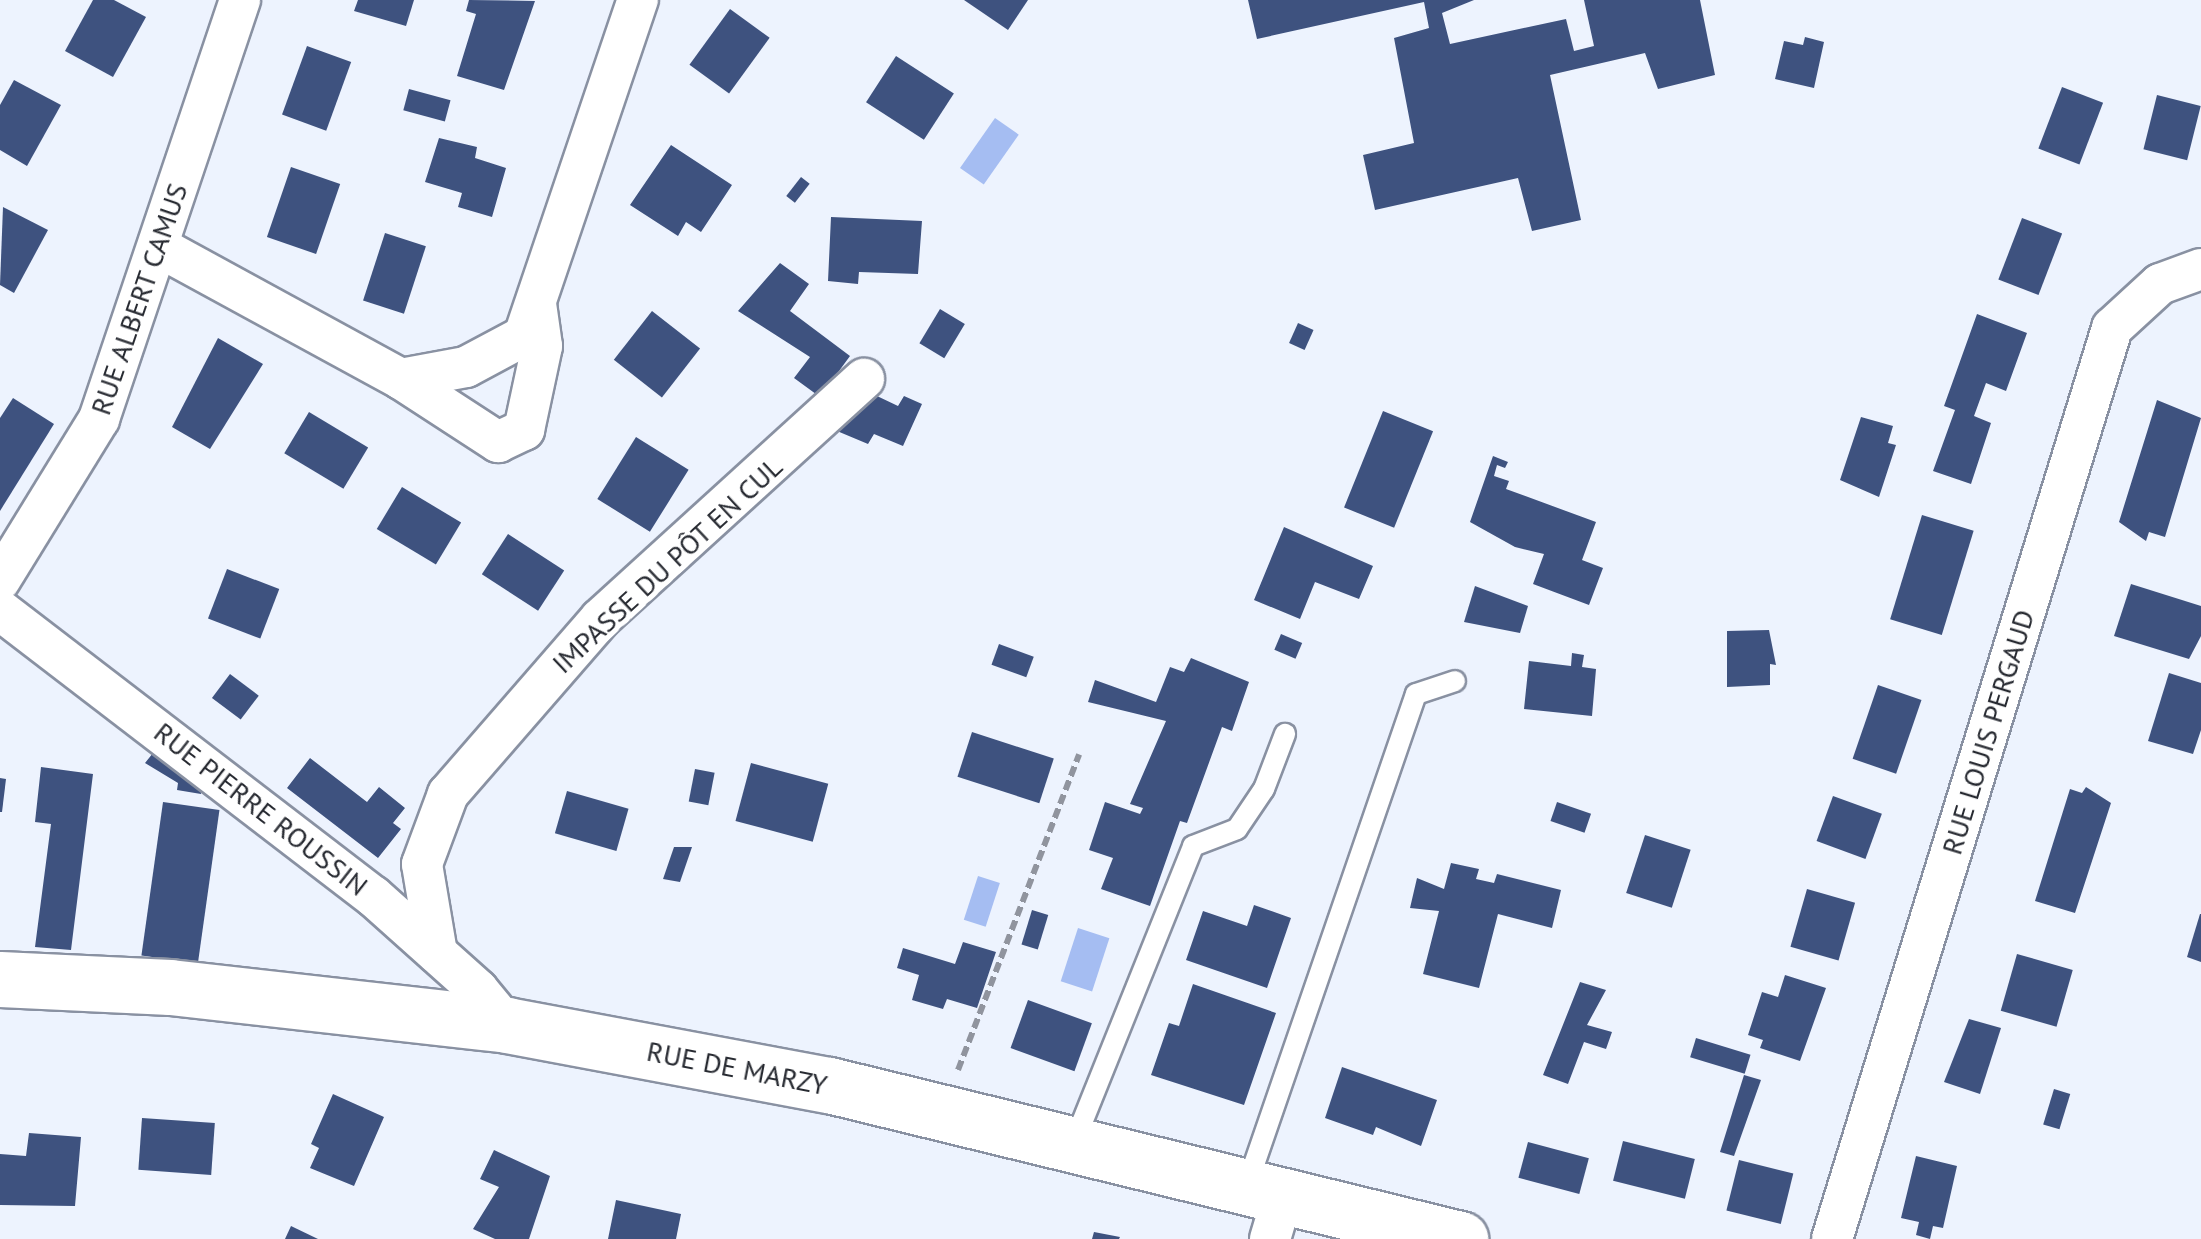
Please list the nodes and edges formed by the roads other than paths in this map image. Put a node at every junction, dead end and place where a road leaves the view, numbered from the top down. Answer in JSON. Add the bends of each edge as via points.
{"nodes":[{"id":1,"x":240,"y":0,"type":"edge"},
{"id":2,"x":638,"y":0,"type":"edge"},
{"id":3,"x":159,"y":247,"type":"junction"},
{"id":4,"x":2201,"y":269,"type":"edge"},
{"id":5,"x":536,"y":304,"type":"junction"},
{"id":6,"x":864,"y":378,"type":"dead end"},
{"id":7,"x":401,"y":379,"type":"junction"},
{"id":8,"x":0,"y":580,"type":"edge"},
{"id":9,"x":0,"y":610,"type":"edge"},
{"id":10,"x":1455,"y":681,"type":"dead end"},
{"id":11,"x":1284,"y":734,"type":"dead end"},
{"id":12,"x":422,"y":864,"type":"junction"},
{"id":13,"x":373,"y":896,"type":"junction"},
{"id":14,"x":437,"y":953,"type":"junction"},
{"id":15,"x":0,"y":979,"type":"edge"},
{"id":16,"x":507,"y":1025,"type":"junction"},
{"id":17,"x":1073,"y":1146,"type":"junction"},
{"id":18,"x":1266,"y":1210,"type":"edge"},
{"id":19,"x":1460,"y":1239,"type":"edge"},
{"id":20,"x":1832,"y":1239,"type":"edge"}],
"edges":[{"from":1,"to":3,"type":"street","name":"RUE ALBERT CAMUS"},
{"from":2,"to":5,"type":"street"},
{"from":3,"to":7,"type":"street"},
{"from":3,"to":8,"type":"street","name":"RUE ALBERT CAMUS","via":[[99,419]]},
{"from":4,"to":20,"type":"street","name":"RUE LOUIS PERGAUD","via":[[2160,284],[2112,328]]},
{"from":5,"to":7,"type":"street","via":[[524,336],[466,367]]},
{"from":5,"to":7,"type":"street","via":[[542,346],[524,430],[498,442]]},
{"from":6,"to":12,"type":"street","name":"IMPASSE DU PÔT EN CUL","via":[[553,669],[448,794]]},
{"from":9,"to":13,"type":"street","name":"RUE PIERRE ROUSSIN"},
{"from":10,"to":18,"type":"lane","via":[[1416,694]]},
{"from":11,"to":17,"type":"lane","via":[[1264,789],[1237,830],[1192,846]]},
{"from":12,"to":13,"type":"street"},
{"from":12,"to":14,"type":"street"},
{"from":13,"to":14,"type":"street","name":"RUE PIERRE ROUSSIN"},
{"from":14,"to":16,"type":"street","name":"RUE PIERRE ROUSSIN"},
{"from":15,"to":16,"type":"main road","name":"RUE DE MARZY","via":[[188,988]]},
{"from":16,"to":17,"type":"main road","name":"RUE DE MARZY","via":[[829,1085]]},
{"from":17,"to":18,"type":"main road","name":"RUE DE MARZY"},
{"from":18,"to":19,"type":"main road","name":"RUE DE MARZY"}]}
